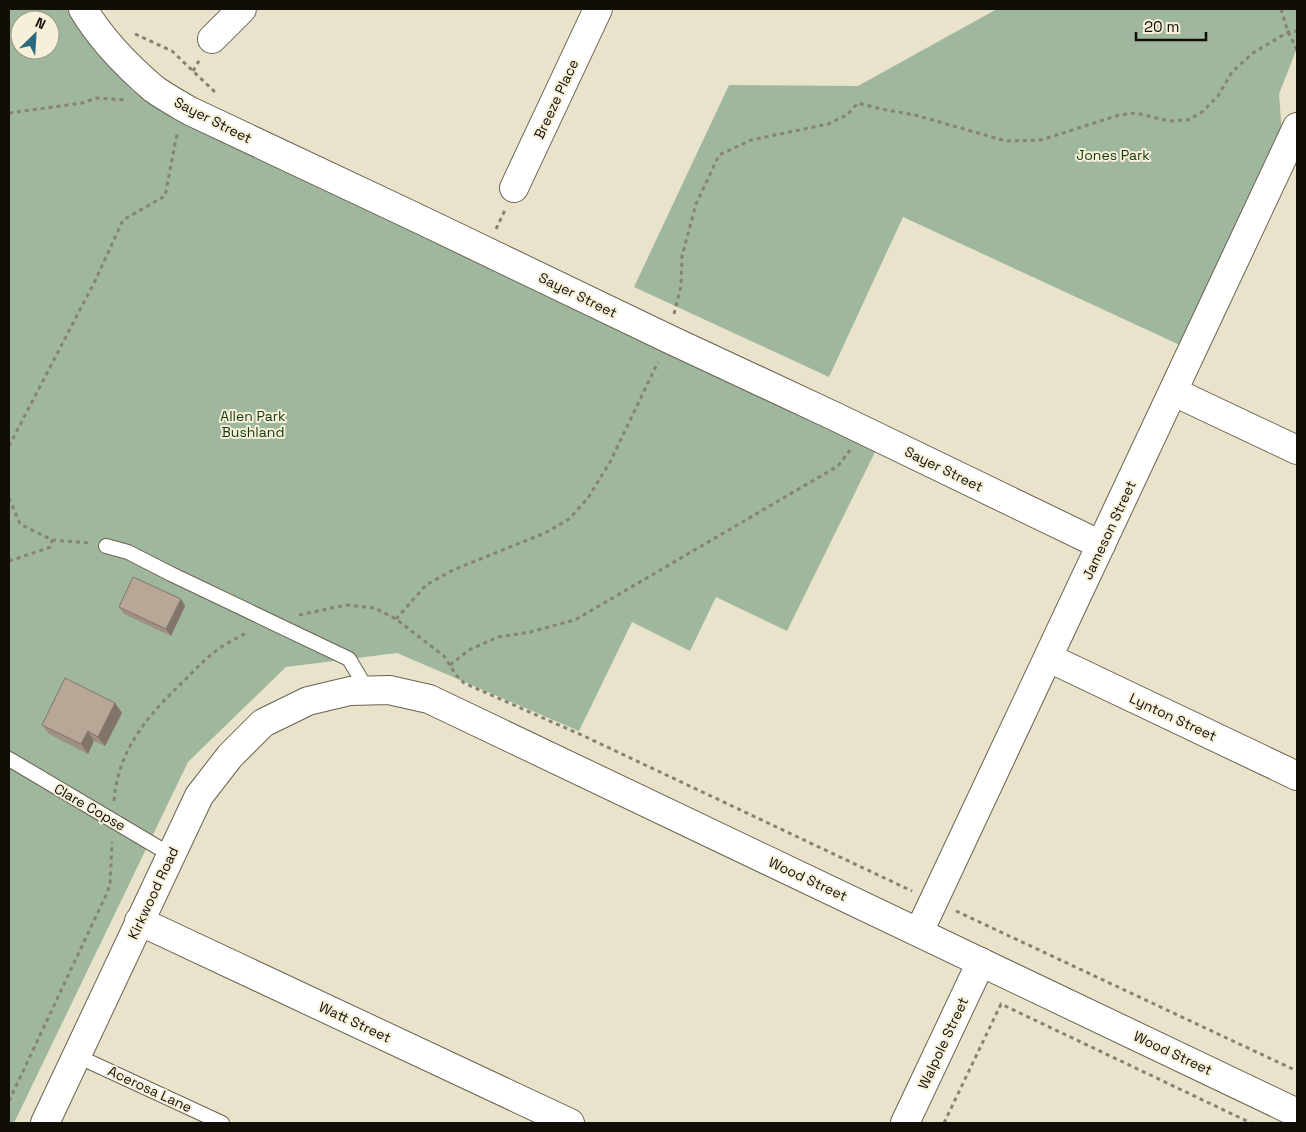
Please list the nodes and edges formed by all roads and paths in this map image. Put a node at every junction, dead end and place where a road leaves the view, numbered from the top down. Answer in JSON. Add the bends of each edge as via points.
{"nodes":[{"id":1,"x":83,"y":9,"type":"edge"},
{"id":2,"x":242,"y":9,"type":"edge"},
{"id":3,"x":598,"y":9,"type":"edge"},
{"id":4,"x":1281,"y":9,"type":"edge"},
{"id":5,"x":1297,"y":31,"type":"edge"},
{"id":6,"x":1288,"y":32,"type":"junction"},
{"id":7,"x":212,"y":39,"type":"dead end"},
{"id":8,"x":1297,"y":50,"type":"edge"},
{"id":9,"x":134,"y":99,"type":"dead end"},
{"id":10,"x":9,"y":112,"type":"edge"},
{"id":11,"x":178,"y":127,"type":"dead end"},
{"id":12,"x":1297,"y":127,"type":"edge"},
{"id":13,"x":514,"y":188,"type":"joint"},
{"id":14,"x":495,"y":231,"type":"dead end"},
{"id":15,"x":669,"y":339,"type":"junction"},
{"id":16,"x":1174,"y":392,"type":"junction"},
{"id":17,"x":9,"y":446,"type":"edge"},
{"id":18,"x":851,"y":448,"type":"dead end"},
{"id":19,"x":1297,"y":450,"type":"edge"},
{"id":20,"x":9,"y":498,"type":"edge"},
{"id":21,"x":52,"y":540,"type":"junction"},
{"id":22,"x":1101,"y":545,"type":"junction"},
{"id":23,"x":106,"y":546,"type":"joint"},
{"id":24,"x":9,"y":561,"type":"edge"},
{"id":25,"x":396,"y":619,"type":"junction"},
{"id":26,"x":274,"y":622,"type":"junction"},
{"id":27,"x":1048,"y":658,"type":"junction"},
{"id":28,"x":450,"y":665,"type":"junction"},
{"id":29,"x":368,"y":691,"type":"junction"},
{"id":30,"x":308,"y":701,"type":"joint"},
{"id":31,"x":9,"y":759,"type":"edge"},
{"id":32,"x":1297,"y":776,"type":"edge"},
{"id":33,"x":171,"y":855,"type":"junction"},
{"id":34,"x":949,"y":905,"type":"junction"},
{"id":35,"x":139,"y":921,"type":"junction"},
{"id":36,"x":919,"y":932,"type":"junction"},
{"id":37,"x":982,"y":962,"type":"junction"},
{"id":38,"x":77,"y":1056,"type":"junction"},
{"id":39,"x":1297,"y":1071,"type":"edge"},
{"id":40,"x":1297,"y":1113,"type":"edge"},
{"id":41,"x":45,"y":1123,"type":"edge"},
{"id":42,"x":222,"y":1123,"type":"edge"},
{"id":43,"x":570,"y":1123,"type":"edge"},
{"id":44,"x":905,"y":1123,"type":"edge"},
{"id":45,"x":944,"y":1123,"type":"edge"},
{"id":46,"x":1252,"y":1123,"type":"edge"}],
"edges":[{"from":1,"to":15,"type":"street","name":"Sayer Street","via":[[125,62],[155,90],[190,111]]},
{"from":2,"to":7,"type":"street"},
{"from":3,"to":13,"type":"street","name":"Breeze Place"},
{"from":4,"to":6,"type":"path"},
{"from":5,"to":6,"type":"path"},
{"from":6,"to":8,"type":"path"},
{"from":6,"to":15,"type":"path","via":[[1253,52],[1232,72],[1218,96],[1188,120],[1169,121],[1136,113],[1041,140],[1006,141],[946,122],[858,103],[847,115],[828,124],[751,140],[719,155],[696,204],[682,256],[681,286]]},
{"from":9,"to":10,"type":"path","via":[[96,98],[82,103]]},
{"from":11,"to":17,"type":"path","via":[[165,196],[123,220]]},
{"from":12,"to":16,"type":"street","name":"Jameson Street"},
{"from":13,"to":14,"type":"path"},
{"from":15,"to":22,"type":"street","name":"Sayer Street"},
{"from":15,"to":25,"type":"path","via":[[610,462],[588,498],[569,519],[545,533],[452,570],[426,585]]},
{"from":16,"to":19,"type":"street"},
{"from":16,"to":22,"type":"street","name":"Jameson Street"},
{"from":18,"to":28,"type":"path","via":[[838,466],[575,620],[498,637],[468,650]]},
{"from":20,"to":21,"type":"path","via":[[20,524]]},
{"from":21,"to":23,"type":"path"},
{"from":21,"to":24,"type":"path","via":[[51,547]]},
{"from":22,"to":27,"type":"street","name":"Jameson Street"},
{"from":23,"to":26,"type":"lane","via":[[128,552]]},
{"from":25,"to":26,"type":"path","via":[[375,608],[346,605]]},
{"from":25,"to":28,"type":"path","via":[[444,656]]},
{"from":26,"to":29,"type":"lane","via":[[349,659]]},
{"from":27,"to":32,"type":"street","name":"Lynton Street"},
{"from":27,"to":34,"type":"street","name":"Jameson Street"},
{"from":28,"to":34,"type":"path","via":[[464,683]]},
{"from":29,"to":30,"type":"street","name":"Wood Street","via":[[350,691]]},
{"from":29,"to":36,"type":"street","name":"Wood Street","via":[[389,690],[429,700]]},
{"from":30,"to":33,"type":"street","name":"Kirkwood Road","via":[[263,723],[230,756],[200,796]]},
{"from":31,"to":33,"type":"lane","name":"Clare Copse"},
{"from":33,"to":35,"type":"street","name":"Kirkwood Road"},
{"from":34,"to":36,"type":"street","name":"Jameson Street"},
{"from":34,"to":39,"type":"path"},
{"from":35,"to":38,"type":"street","name":"Kirkwood Road"},
{"from":35,"to":43,"type":"street","name":"Watt Street"},
{"from":36,"to":37,"type":"street","name":"Wood Street"},
{"from":37,"to":40,"type":"street","name":"Wood Street"},
{"from":37,"to":44,"type":"street","name":"Walpole Street"},
{"from":38,"to":41,"type":"street","name":"Kirkwood Road"},
{"from":38,"to":42,"type":"lane","name":"Acerosa Lane"},
{"from":45,"to":46,"type":"path","via":[[1001,1004]]}]}
